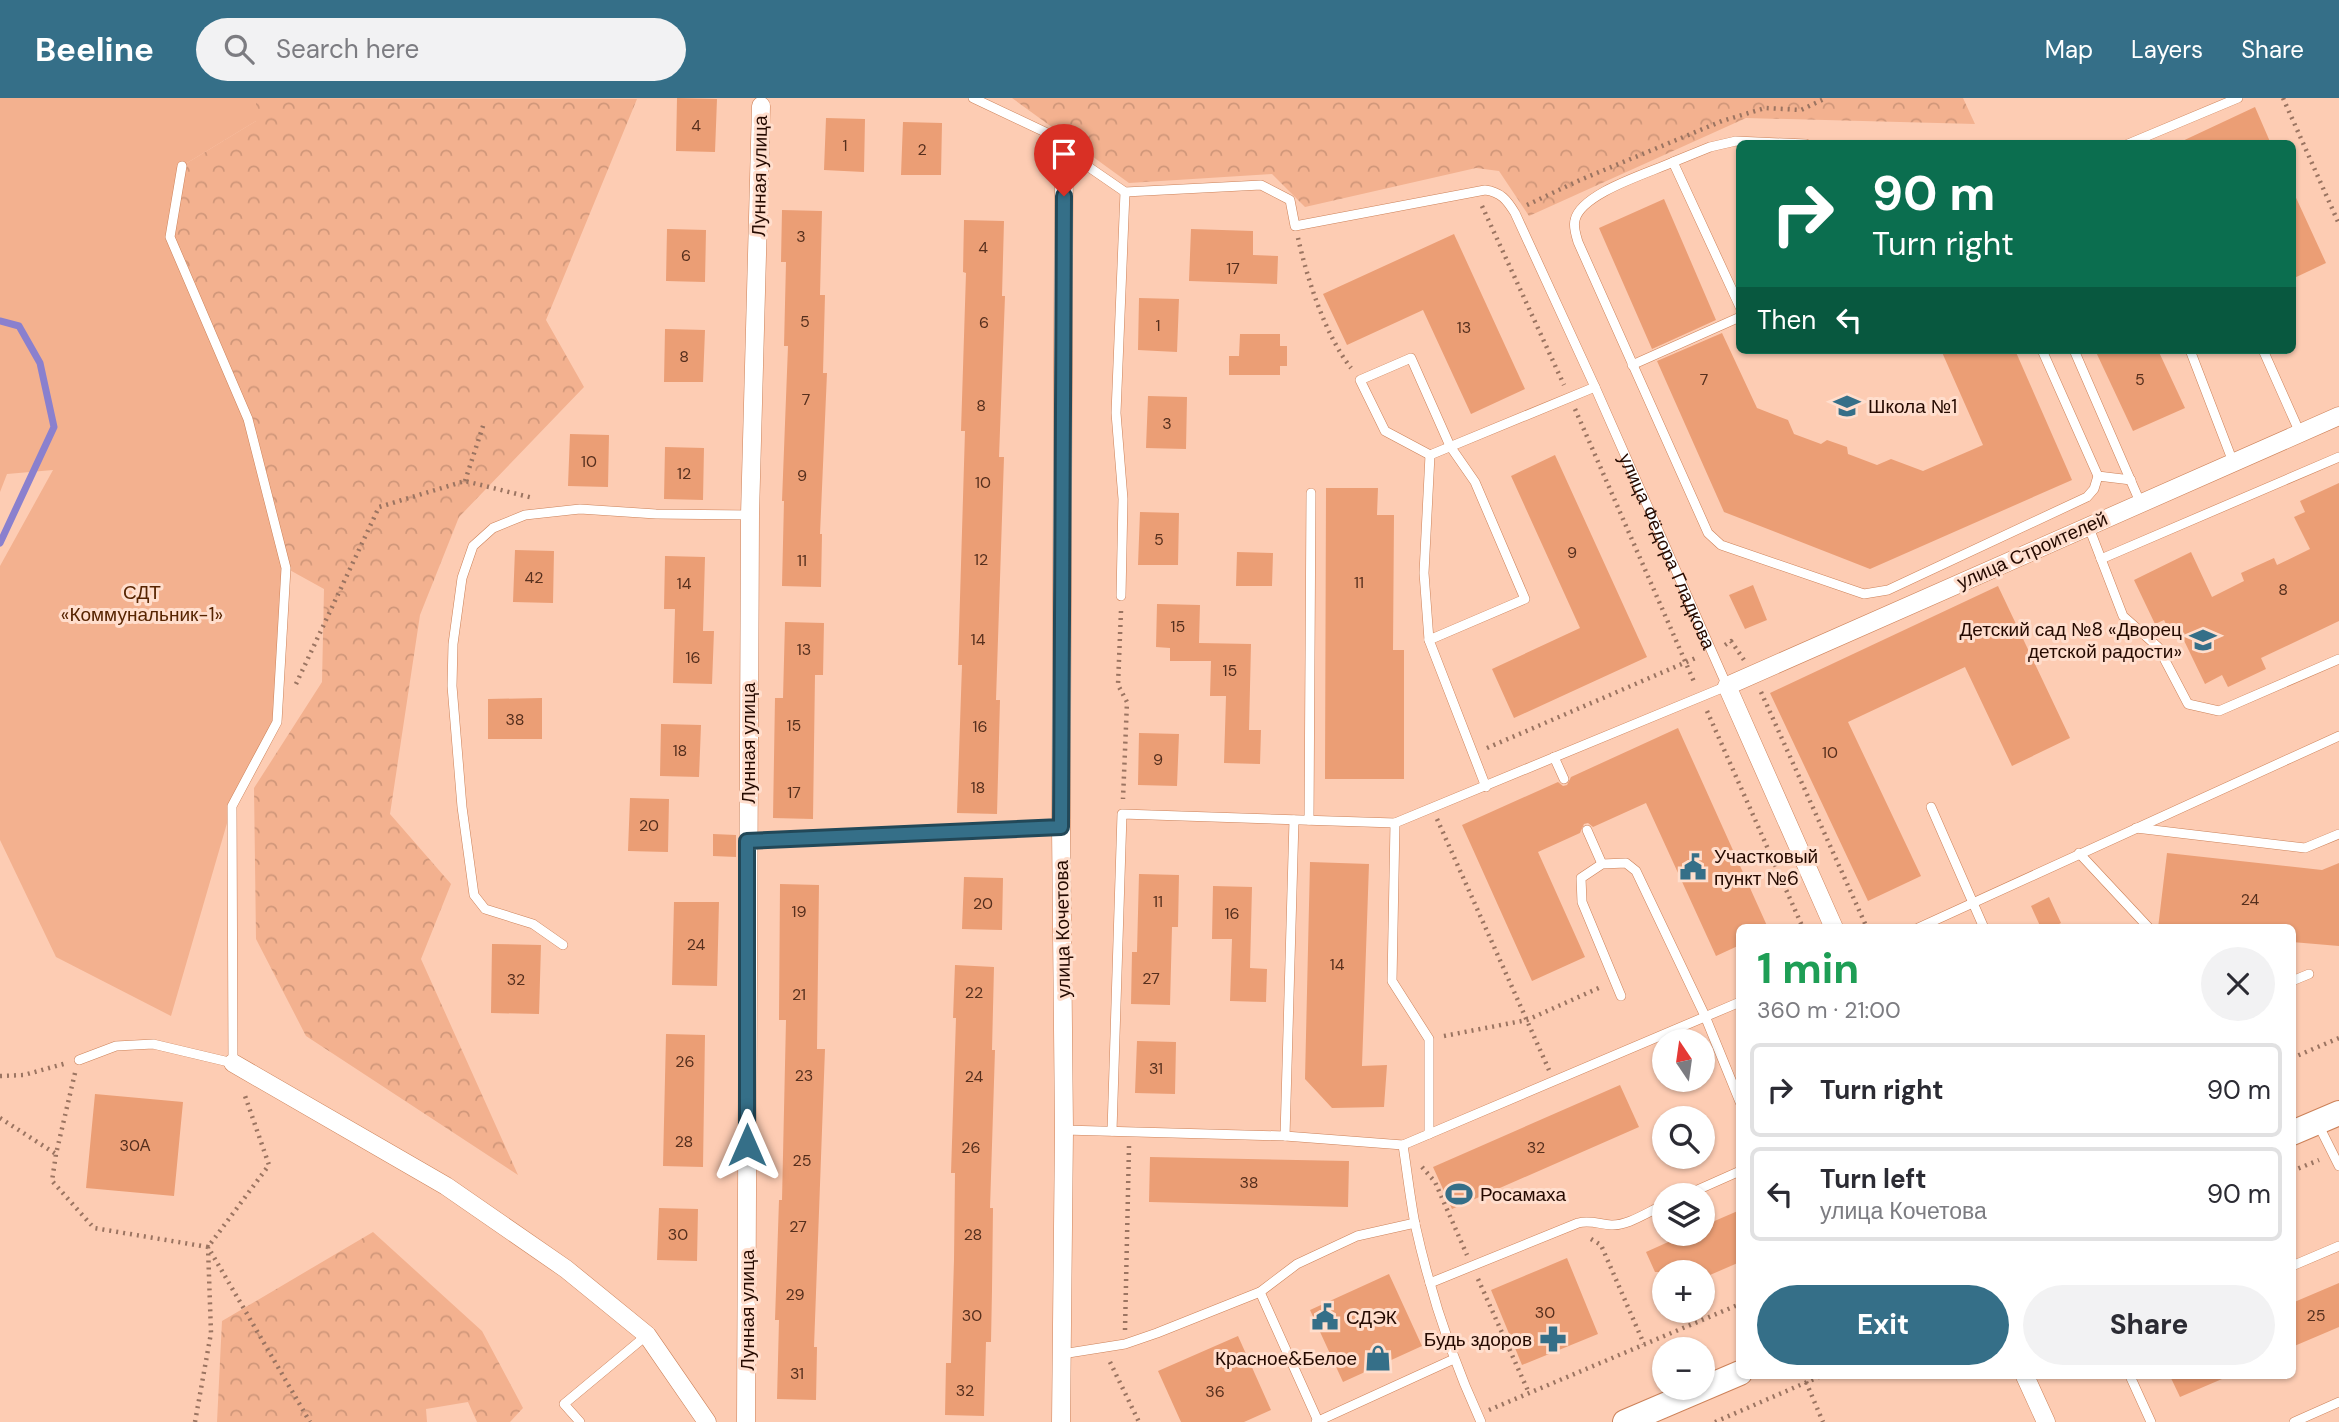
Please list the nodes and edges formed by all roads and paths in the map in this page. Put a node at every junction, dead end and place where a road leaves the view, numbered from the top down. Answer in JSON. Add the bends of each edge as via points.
{"nodes":[{"id":1,"x":973,"y":98,"type":"edge"},
{"id":2,"x":2238,"y":98,"type":"edge"},
{"id":3,"x":2283,"y":98,"type":"edge"},
{"id":4,"x":762,"y":102,"type":"edge"},
{"id":5,"x":2138,"y":140,"type":"edge"},
{"id":6,"x":1064,"y":141,"type":"junction"},
{"id":7,"x":1736,"y":141,"type":"edge"},
{"id":8,"x":1673,"y":162,"type":"junction"},
{"id":9,"x":182,"y":166,"type":"dead end"},
{"id":10,"x":1480,"y":191,"type":"junction"},
{"id":11,"x":1125,"y":192,"type":"junction"},
{"id":12,"x":2339,"y":225,"type":"edge"},
{"id":13,"x":1295,"y":226,"type":"junction"},
{"id":14,"x":1736,"y":298,"type":"edge"},
{"id":15,"x":1736,"y":319,"type":"edge"},
{"id":16,"x":2044,"y":354,"type":"edge"},
{"id":17,"x":2076,"y":354,"type":"edge"},
{"id":18,"x":2192,"y":354,"type":"edge"},
{"id":19,"x":2265,"y":354,"type":"edge"},
{"id":20,"x":1632,"y":365,"type":"junction"},
{"id":21,"x":1360,"y":380,"type":"junction"},
{"id":22,"x":1595,"y":387,"type":"junction"},
{"id":23,"x":1570,"y":398,"type":"junction"},
{"id":24,"x":2339,"y":416,"type":"edge"},
{"id":25,"x":484,"y":423,"type":"dead end"},
{"id":26,"x":2300,"y":433,"type":"junction"},
{"id":27,"x":1450,"y":446,"type":"junction"},
{"id":28,"x":1430,"y":455,"type":"junction"},
{"id":29,"x":2339,"y":457,"type":"edge"},
{"id":30,"x":2233,"y":462,"type":"junction"},
{"id":31,"x":2098,"y":476,"type":"junction"},
{"id":32,"x":2131,"y":480,"type":"junction"},
{"id":33,"x":465,"y":481,"type":"junction"},
{"id":34,"x":1311,"y":493,"type":"dead end"},
{"id":35,"x":541,"y":500,"type":"dead end"},
{"id":36,"x":2140,"y":502,"type":"junction"},
{"id":37,"x":750,"y":515,"type":"junction"},
{"id":38,"x":2088,"y":525,"type":"junction"},
{"id":39,"x":2101,"y":559,"type":"junction"},
{"id":40,"x":1121,"y":596,"type":"joint"},
{"id":41,"x":1429,"y":640,"type":"junction"},
{"id":42,"x":1719,"y":647,"type":"dead end"},
{"id":43,"x":1701,"y":656,"type":"dead end"},
{"id":44,"x":2339,"y":659,"type":"edge"},
{"id":45,"x":1686,"y":662,"type":"junction"},
{"id":46,"x":1749,"y":666,"type":"dead end"},
{"id":47,"x":1756,"y":682,"type":"dead end"},
{"id":48,"x":1727,"y":686,"type":"junction"},
{"id":49,"x":294,"y":687,"type":"dead end"},
{"id":50,"x":1697,"y":690,"type":"dead end"},
{"id":51,"x":1704,"y":706,"type":"dead end"},
{"id":52,"x":2339,"y":736,"type":"edge"},
{"id":53,"x":1474,"y":754,"type":"junction"},
{"id":54,"x":1555,"y":757,"type":"junction"},
{"id":55,"x":1564,"y":779,"type":"dead end"},
{"id":56,"x":1486,"y":786,"type":"junction"},
{"id":57,"x":1931,"y":807,"type":"dead end"},
{"id":58,"x":1432,"y":808,"type":"junction"},
{"id":59,"x":1122,"y":814,"type":"junction"},
{"id":60,"x":1294,"y":820,"type":"junction"},
{"id":61,"x":1309,"y":820,"type":"junction"},
{"id":62,"x":1395,"y":823,"type":"junction"},
{"id":63,"x":1061,"y":827,"type":"junction"},
{"id":64,"x":2134,"y":828,"type":"junction"},
{"id":65,"x":1587,"y":830,"type":"dead end"},
{"id":66,"x":2339,"y":834,"type":"edge"},
{"id":67,"x":747,"y":841,"type":"junction"},
{"id":68,"x":2079,"y":853,"type":"junction"},
{"id":69,"x":1602,"y":864,"type":"junction"},
{"id":70,"x":1973,"y":902,"type":"junction"},
{"id":71,"x":1801,"y":924,"type":"edge"},
{"id":72,"x":1832,"y":924,"type":"edge"},
{"id":73,"x":1865,"y":924,"type":"edge"},
{"id":74,"x":1926,"y":924,"type":"edge"},
{"id":75,"x":1982,"y":924,"type":"edge"},
{"id":76,"x":2145,"y":924,"type":"edge"},
{"id":77,"x":563,"y":945,"type":"dead end"},
{"id":78,"x":2309,"y":974,"type":"dead end"},
{"id":79,"x":2296,"y":979,"type":"edge"},
{"id":80,"x":1615,"y":982,"type":"junction"},
{"id":81,"x":1621,"y":996,"type":"dead end"},
{"id":82,"x":1736,"y":1004,"type":"edge"},
{"id":83,"x":1704,"y":1016,"type":"junction"},
{"id":84,"x":1527,"y":1020,"type":"junction"},
{"id":85,"x":2339,"y":1038,"type":"edge"},
{"id":86,"x":1429,"y":1039,"type":"junction"},
{"id":87,"x":2296,"y":1056,"type":"edge"},
{"id":88,"x":79,"y":1059,"type":"junction"},
{"id":89,"x":233,"y":1063,"type":"junction"},
{"id":90,"x":0,"y":1076,"type":"edge"},
{"id":91,"x":1554,"y":1080,"type":"junction"},
{"id":92,"x":1736,"y":1092,"type":"edge"},
{"id":93,"x":2328,"y":1117,"type":"edge"},
{"id":94,"x":0,"y":1118,"type":"edge"},
{"id":95,"x":1064,"y":1130,"type":"junction"},
{"id":96,"x":1112,"y":1131,"type":"junction"},
{"id":97,"x":2296,"y":1131,"type":"edge"},
{"id":98,"x":1129,"y":1132,"type":"junction"},
{"id":99,"x":1429,"y":1134,"type":"junction"},
{"id":100,"x":1285,"y":1136,"type":"junction"},
{"id":101,"x":1403,"y":1145,"type":"junction"},
{"id":102,"x":2333,"y":1153,"type":"junction"},
{"id":103,"x":56,"y":1154,"type":"junction"},
{"id":104,"x":2339,"y":1166,"type":"edge"},
{"id":105,"x":2296,"y":1169,"type":"edge"},
{"id":106,"x":1736,"y":1173,"type":"edge"},
{"id":107,"x":1713,"y":1183,"type":"edge"},
{"id":108,"x":1652,"y":1210,"type":"edge"},
{"id":109,"x":1415,"y":1223,"type":"junction"},
{"id":110,"x":1577,"y":1223,"type":"junction"},
{"id":111,"x":2339,"y":1246,"type":"edge"},
{"id":112,"x":208,"y":1247,"type":"junction"},
{"id":113,"x":2296,"y":1264,"type":"edge"},
{"id":114,"x":1430,"y":1283,"type":"junction"},
{"id":115,"x":1259,"y":1292,"type":"junction"},
{"id":116,"x":1736,"y":1306,"type":"edge"},
{"id":117,"x":647,"y":1335,"type":"junction"},
{"id":118,"x":1125,"y":1344,"type":"junction"},
{"id":119,"x":1644,"y":1344,"type":"junction"},
{"id":120,"x":1104,"y":1348,"type":"junction"},
{"id":121,"x":1062,"y":1354,"type":"junction"},
{"id":122,"x":1454,"y":1359,"type":"junction"},
{"id":123,"x":1736,"y":1375,"type":"edge"},
{"id":124,"x":1814,"y":1379,"type":"edge"},
{"id":125,"x":2026,"y":1379,"type":"edge"},
{"id":126,"x":2131,"y":1379,"type":"edge"},
{"id":127,"x":1806,"y":1382,"type":"junction"},
{"id":128,"x":2339,"y":1402,"type":"edge"},
{"id":129,"x":1479,"y":1419,"type":"edge"},
{"id":130,"x":195,"y":1422,"type":"edge"},
{"id":131,"x":310,"y":1422,"type":"edge"},
{"id":132,"x":580,"y":1422,"type":"edge"},
{"id":133,"x":707,"y":1422,"type":"edge"},
{"id":134,"x":746,"y":1422,"type":"edge"},
{"id":135,"x":1061,"y":1422,"type":"edge"},
{"id":136,"x":1139,"y":1422,"type":"edge"},
{"id":137,"x":1317,"y":1422,"type":"edge"},
{"id":138,"x":1625,"y":1422,"type":"edge"},
{"id":139,"x":1715,"y":1422,"type":"edge"},
{"id":140,"x":1823,"y":1422,"type":"edge"},
{"id":141,"x":2046,"y":1422,"type":"edge"},
{"id":142,"x":2151,"y":1422,"type":"edge"},
{"id":143,"x":2294,"y":1422,"type":"edge"}],
"edges":[{"from":1,"to":6,"type":"lane"},
{"from":2,"to":5,"type":"lane"},
{"from":3,"to":12,"type":"path"},
{"from":4,"to":37,"type":"street","name":"Лунная улица"},
{"from":6,"to":11,"type":"lane","via":[[1080,161]]},
{"from":6,"to":63,"type":"street","name":"улица Кочетова"},
{"from":7,"to":8,"type":"lane"},
{"from":8,"to":14,"type":"lane"},
{"from":8,"to":20,"type":"lane","via":[[1601,193],[1579,210],[1575,220],[1577,242]]},
{"from":9,"to":89,"type":"lane","via":[[170,237],[248,419],[286,568],[277,722],[232,806]]},
{"from":10,"to":13,"type":"lane"},
{"from":10,"to":22,"type":"lane","name":"улица Фёдора Гладкова","via":[[1506,198],[1515,213]]},
{"from":10,"to":23,"type":"path"},
{"from":11,"to":13,"type":"lane","via":[[1261,185],[1290,200]]},
{"from":11,"to":40,"type":"lane","via":[[1116,413],[1123,499]]},
{"from":13,"to":21,"type":"path","via":[[1307,276],[1341,356]]},
{"from":15,"to":20,"type":"lane"},
{"from":16,"to":31,"type":"lane"},
{"from":17,"to":32,"type":"lane"},
{"from":18,"to":30,"type":"lane"},
{"from":19,"to":26,"type":"lane"},
{"from":20,"to":31,"type":"lane","via":[[1708,533],[1721,545],[1864,594],[1888,590],[2087,497]]},
{"from":21,"to":27,"type":"lane","via":[[1411,358]]},
{"from":21,"to":28,"type":"lane","via":[[1385,431]]},
{"from":22,"to":23,"type":"lane"},
{"from":22,"to":48,"type":"lane","name":"улица Фёдора Гладкова"},
{"from":23,"to":27,"type":"lane"},
{"from":23,"to":45,"type":"path"},
{"from":24,"to":26,"type":"street","name":"улица Строителей"},
{"from":25,"to":33,"type":"path"},
{"from":26,"to":30,"type":"street","name":"улица Строителей"},
{"from":27,"to":28,"type":"lane"},
{"from":27,"to":41,"type":"lane","via":[[1475,482],[1525,599]]},
{"from":28,"to":41,"type":"lane","via":[[1424,573]]},
{"from":29,"to":39,"type":"lane"},
{"from":30,"to":36,"type":"street","name":"улица Строителей"},
{"from":31,"to":32,"type":"lane"},
{"from":32,"to":36,"type":"lane"},
{"from":33,"to":35,"type":"path"},
{"from":33,"to":49,"type":"path","via":[[379,507]]},
{"from":34,"to":61,"type":"lane"},
{"from":36,"to":38,"type":"street","name":"улица Строителей"},
{"from":37,"to":67,"type":"street","name":"Лунная улица"},
{"from":37,"to":77,"type":"lane","via":[[580,509],[525,516],[493,528],[473,545],[462,578],[452,686],[474,895],[485,909],[533,924]]},
{"from":38,"to":39,"type":"lane"},
{"from":38,"to":48,"type":"street","name":"улица Строителей"},
{"from":39,"to":44,"type":"lane","via":[[2123,616],[2158,648],[2188,704],[2219,711]]},
{"from":40,"to":59,"type":"path","via":[[1118,685],[1127,702]]},
{"from":41,"to":53,"type":"lane"},
{"from":42,"to":46,"type":"path","via":[[1731,641]]},
{"from":43,"to":45,"type":"path"},
{"from":45,"to":50,"type":"path"},
{"from":45,"to":53,"type":"path"},
{"from":47,"to":73,"type":"path"},
{"from":48,"to":54,"type":"lane"},
{"from":48,"to":72,"type":"street","name":"улица Фёдора Гладкова"},
{"from":51,"to":71,"type":"path"},
{"from":52,"to":64,"type":"lane"},
{"from":53,"to":56,"type":"lane"},
{"from":54,"to":55,"type":"lane"},
{"from":54,"to":56,"type":"lane"},
{"from":56,"to":58,"type":"lane"},
{"from":57,"to":70,"type":"lane"},
{"from":58,"to":62,"type":"lane"},
{"from":58,"to":84,"type":"path"},
{"from":59,"to":60,"type":"lane"},
{"from":59,"to":96,"type":"lane"},
{"from":60,"to":61,"type":"lane"},
{"from":60,"to":100,"type":"lane"},
{"from":61,"to":62,"type":"lane"},
{"from":62,"to":86,"type":"lane","via":[[1392,981]]},
{"from":63,"to":67,"type":"lane"},
{"from":63,"to":95,"type":"street","name":"улица Кочетова"},
{"from":64,"to":66,"type":"lane","via":[[2305,848]]},
{"from":64,"to":68,"type":"lane"},
{"from":65,"to":69,"type":"lane"},
{"from":67,"to":134,"type":"street","name":"Лунная улица"},
{"from":68,"to":70,"type":"lane"},
{"from":68,"to":76,"type":"lane"},
{"from":69,"to":80,"type":"lane","via":[[1581,878],[1582,902]]},
{"from":69,"to":83,"type":"lane","via":[[1626,863],[1636,871]]},
{"from":70,"to":74,"type":"lane"},
{"from":70,"to":75,"type":"lane"},
{"from":78,"to":79,"type":"lane"},
{"from":80,"to":81,"type":"lane"},
{"from":80,"to":84,"type":"path"},
{"from":82,"to":83,"type":"lane"},
{"from":83,"to":91,"type":"lane"},
{"from":83,"to":92,"type":"lane"},
{"from":84,"to":86,"type":"path"},
{"from":84,"to":91,"type":"path"},
{"from":85,"to":87,"type":"path"},
{"from":86,"to":99,"type":"lane"},
{"from":88,"to":89,"type":"lane","via":[[116,1046],[153,1044]]},
{"from":88,"to":90,"type":"path","via":[[24,1075]]},
{"from":88,"to":103,"type":"path"},
{"from":89,"to":112,"type":"path","via":[[269,1165]]},
{"from":89,"to":117,"type":"street","via":[[446,1186],[566,1269]]},
{"from":91,"to":99,"type":"lane"},
{"from":93,"to":97,"type":"street"},
{"from":93,"to":102,"type":"lane"},
{"from":94,"to":103,"type":"path"},
{"from":95,"to":96,"type":"lane"},
{"from":95,"to":121,"type":"street","name":"улица Кочетова"},
{"from":96,"to":98,"type":"lane"},
{"from":98,"to":100,"type":"lane"},
{"from":98,"to":118,"type":"path"},
{"from":99,"to":101,"type":"lane"},
{"from":100,"to":101,"type":"lane"},
{"from":101,"to":109,"type":"lane"},
{"from":102,"to":104,"type":"lane"},
{"from":102,"to":105,"type":"path"},
{"from":103,"to":112,"type":"path","via":[[52,1181],[94,1228]]},
{"from":106,"to":107,"type":"lane"},
{"from":108,"to":110,"type":"lane","via":[[1621,1224]]},
{"from":109,"to":114,"type":"lane"},
{"from":109,"to":115,"type":"lane","via":[[1357,1236],[1297,1264]]},
{"from":110,"to":114,"type":"lane"},
{"from":110,"to":119,"type":"path","via":[[1587,1237],[1601,1245]]},
{"from":111,"to":113,"type":"lane"},
{"from":112,"to":130,"type":"path","via":[[211,1333]]},
{"from":112,"to":131,"type":"path"},
{"from":114,"to":122,"type":"lane"},
{"from":115,"to":118,"type":"lane"},
{"from":115,"to":137,"type":"lane"},
{"from":116,"to":119,"type":"path"},
{"from":117,"to":132,"type":"lane","via":[[564,1404]]},
{"from":117,"to":133,"type":"street"},
{"from":118,"to":120,"type":"lane"},
{"from":119,"to":129,"type":"path"},
{"from":120,"to":121,"type":"lane"},
{"from":120,"to":136,"type":"path"},
{"from":121,"to":135,"type":"street","name":"улица Кочетова"},
{"from":122,"to":129,"type":"lane"},
{"from":122,"to":137,"type":"lane"},
{"from":123,"to":138,"type":"street"},
{"from":124,"to":127,"type":"path"},
{"from":125,"to":141,"type":"street"},
{"from":126,"to":142,"type":"lane"},
{"from":127,"to":139,"type":"path"},
{"from":127,"to":140,"type":"path"},
{"from":128,"to":143,"type":"lane"}]}
